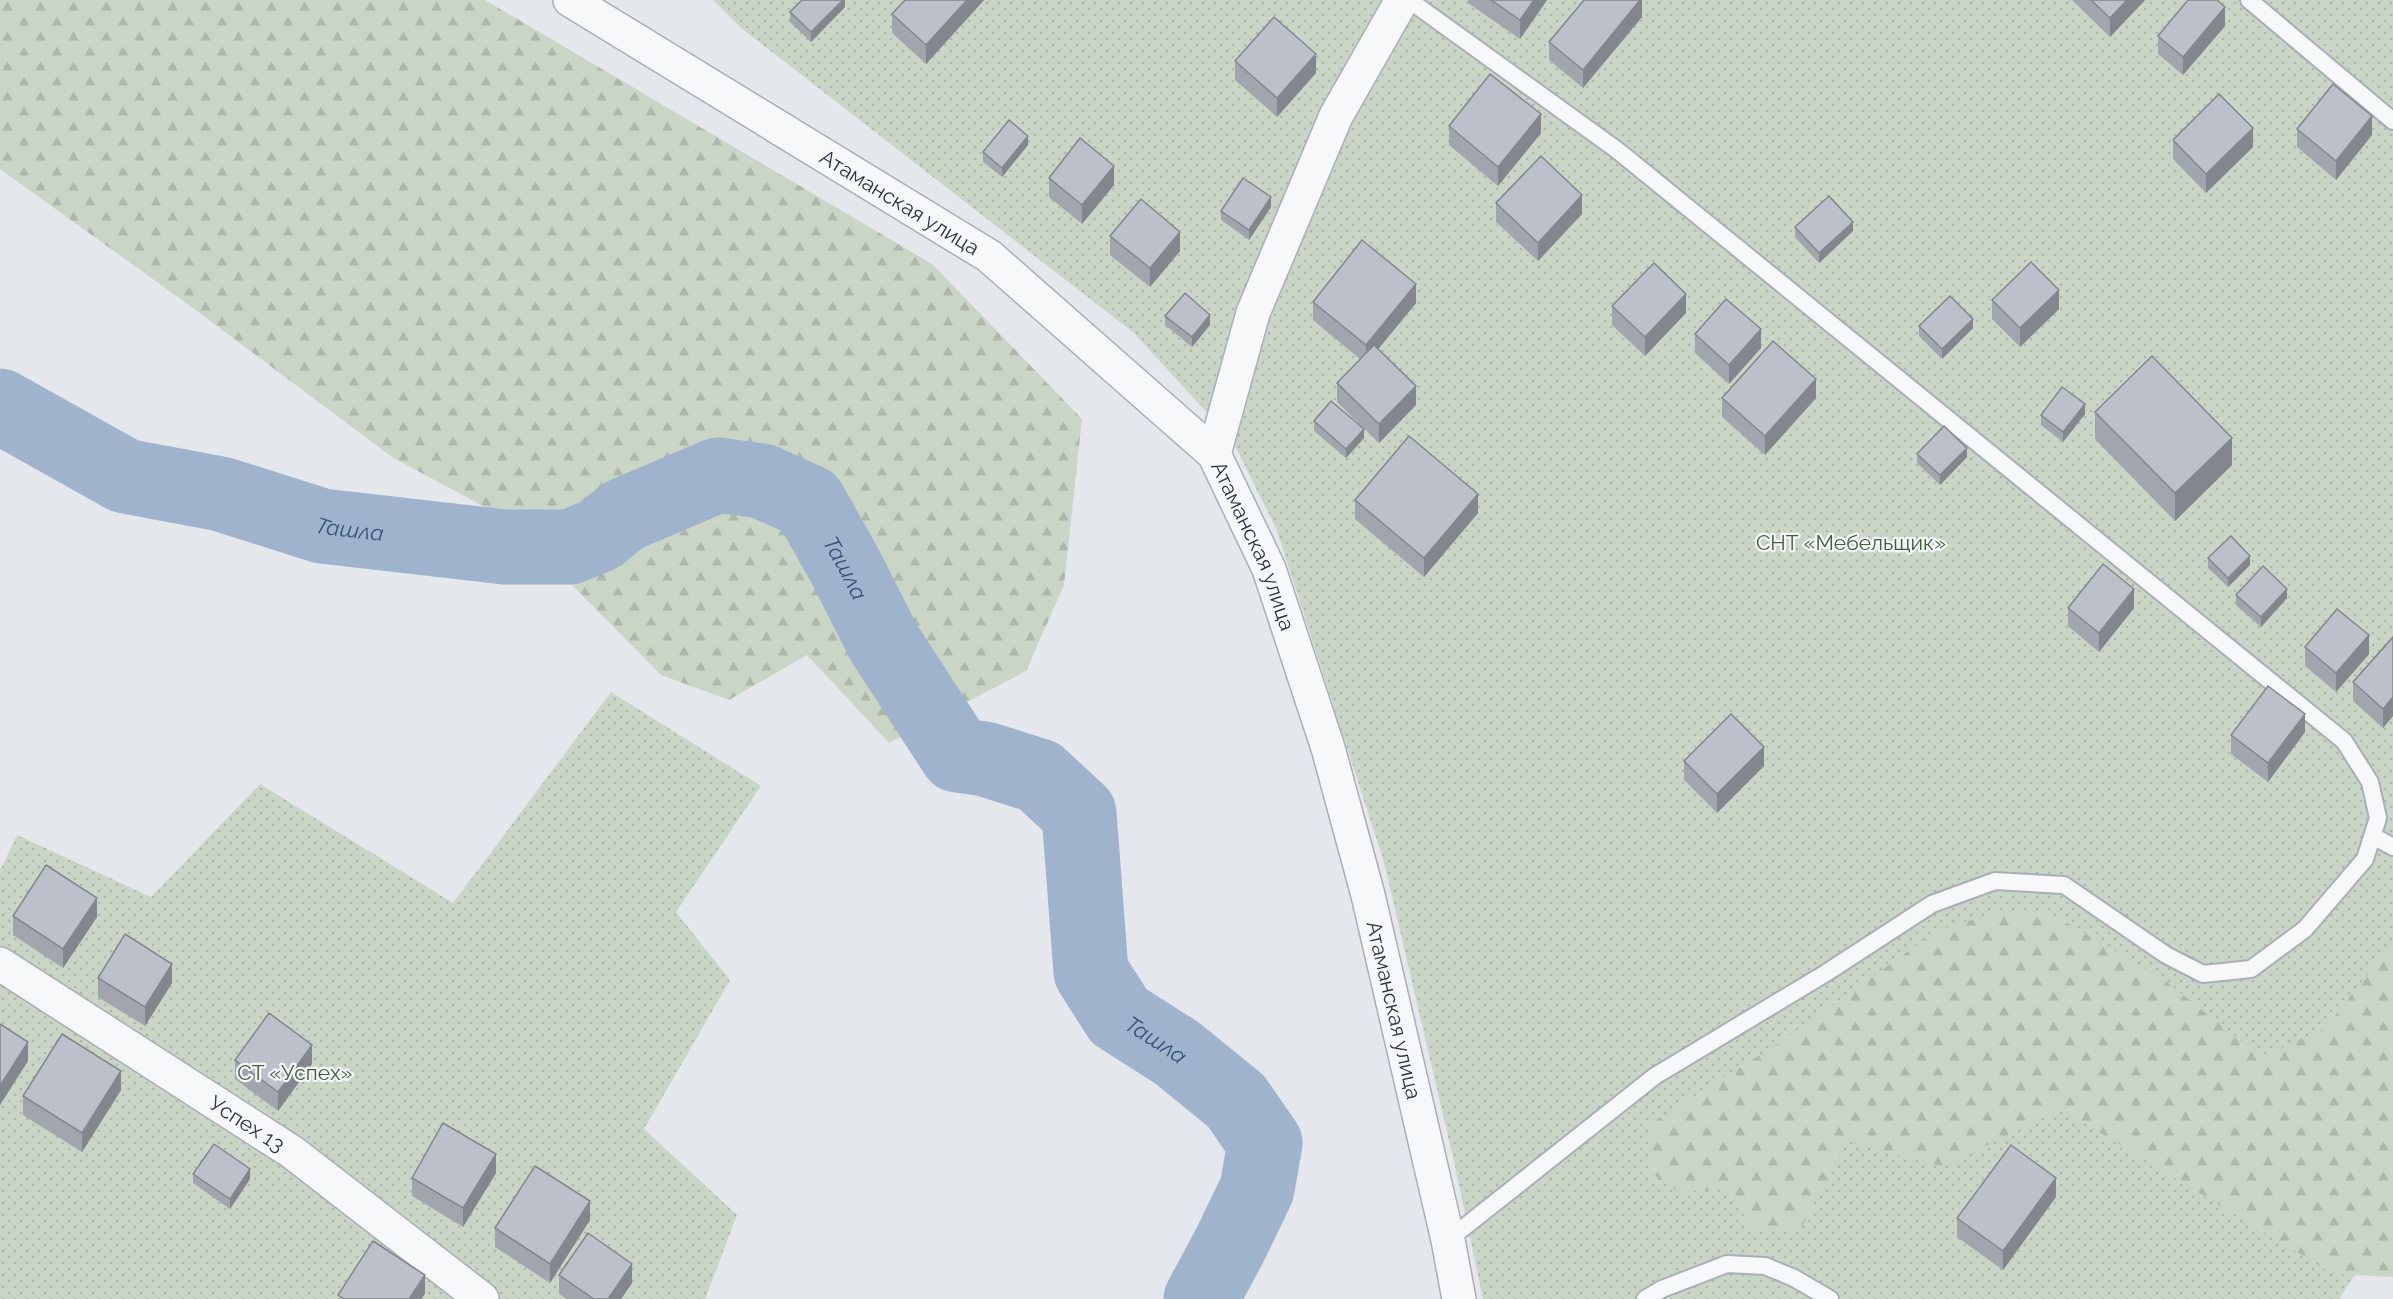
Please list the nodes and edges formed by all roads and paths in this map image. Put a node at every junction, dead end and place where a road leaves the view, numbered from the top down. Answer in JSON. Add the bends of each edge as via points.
{"nodes":[{"id":1,"x":570,"y":0,"type":"edge"},
{"id":2,"x":1402,"y":0,"type":"edge"},
{"id":3,"x":1409,"y":0,"type":"edge"},
{"id":4,"x":2249,"y":0,"type":"edge"},
{"id":5,"x":2393,"y":121,"type":"edge"},
{"id":6,"x":1214,"y":454,"type":"junction"},
{"id":7,"x":2373,"y":836,"type":"junction"},
{"id":8,"x":2393,"y":847,"type":"edge"},
{"id":9,"x":0,"y":964,"type":"edge"},
{"id":10,"x":1448,"y":1240,"type":"junction"},
{"id":11,"x":482,"y":1299,"type":"edge"},
{"id":12,"x":1459,"y":1299,"type":"edge"},
{"id":13,"x":1645,"y":1299,"type":"edge"},
{"id":14,"x":1830,"y":1299,"type":"edge"}],
"edges":[{"from":1,"to":6,"type":"street","name":"Атаманская улица","via":[[989,256]]},
{"from":2,"to":6,"type":"street","via":[[1336,117],[1258,302]]},
{"from":3,"to":7,"type":"lane","via":[[1617,150],[2344,741],[2370,782],[2378,818]]},
{"from":4,"to":5,"type":"lane"},
{"from":6,"to":10,"type":"street","name":"Атаманская улица","via":[[1269,569],[1328,748],[1368,895]]},
{"from":7,"to":8,"type":"lane"},
{"from":7,"to":10,"type":"lane","via":[[2365,859],[2305,928],[2251,969],[2203,974],[2166,955],[2064,885],[1995,881],[1932,903],[1826,973],[1655,1076]]},
{"from":9,"to":11,"type":"street","name":"Успех 13","via":[[292,1152]]},
{"from":10,"to":12,"type":"street","name":"Атаманская улица"},
{"from":13,"to":14,"type":"lane","via":[[1727,1264],[1765,1266]]}]}
